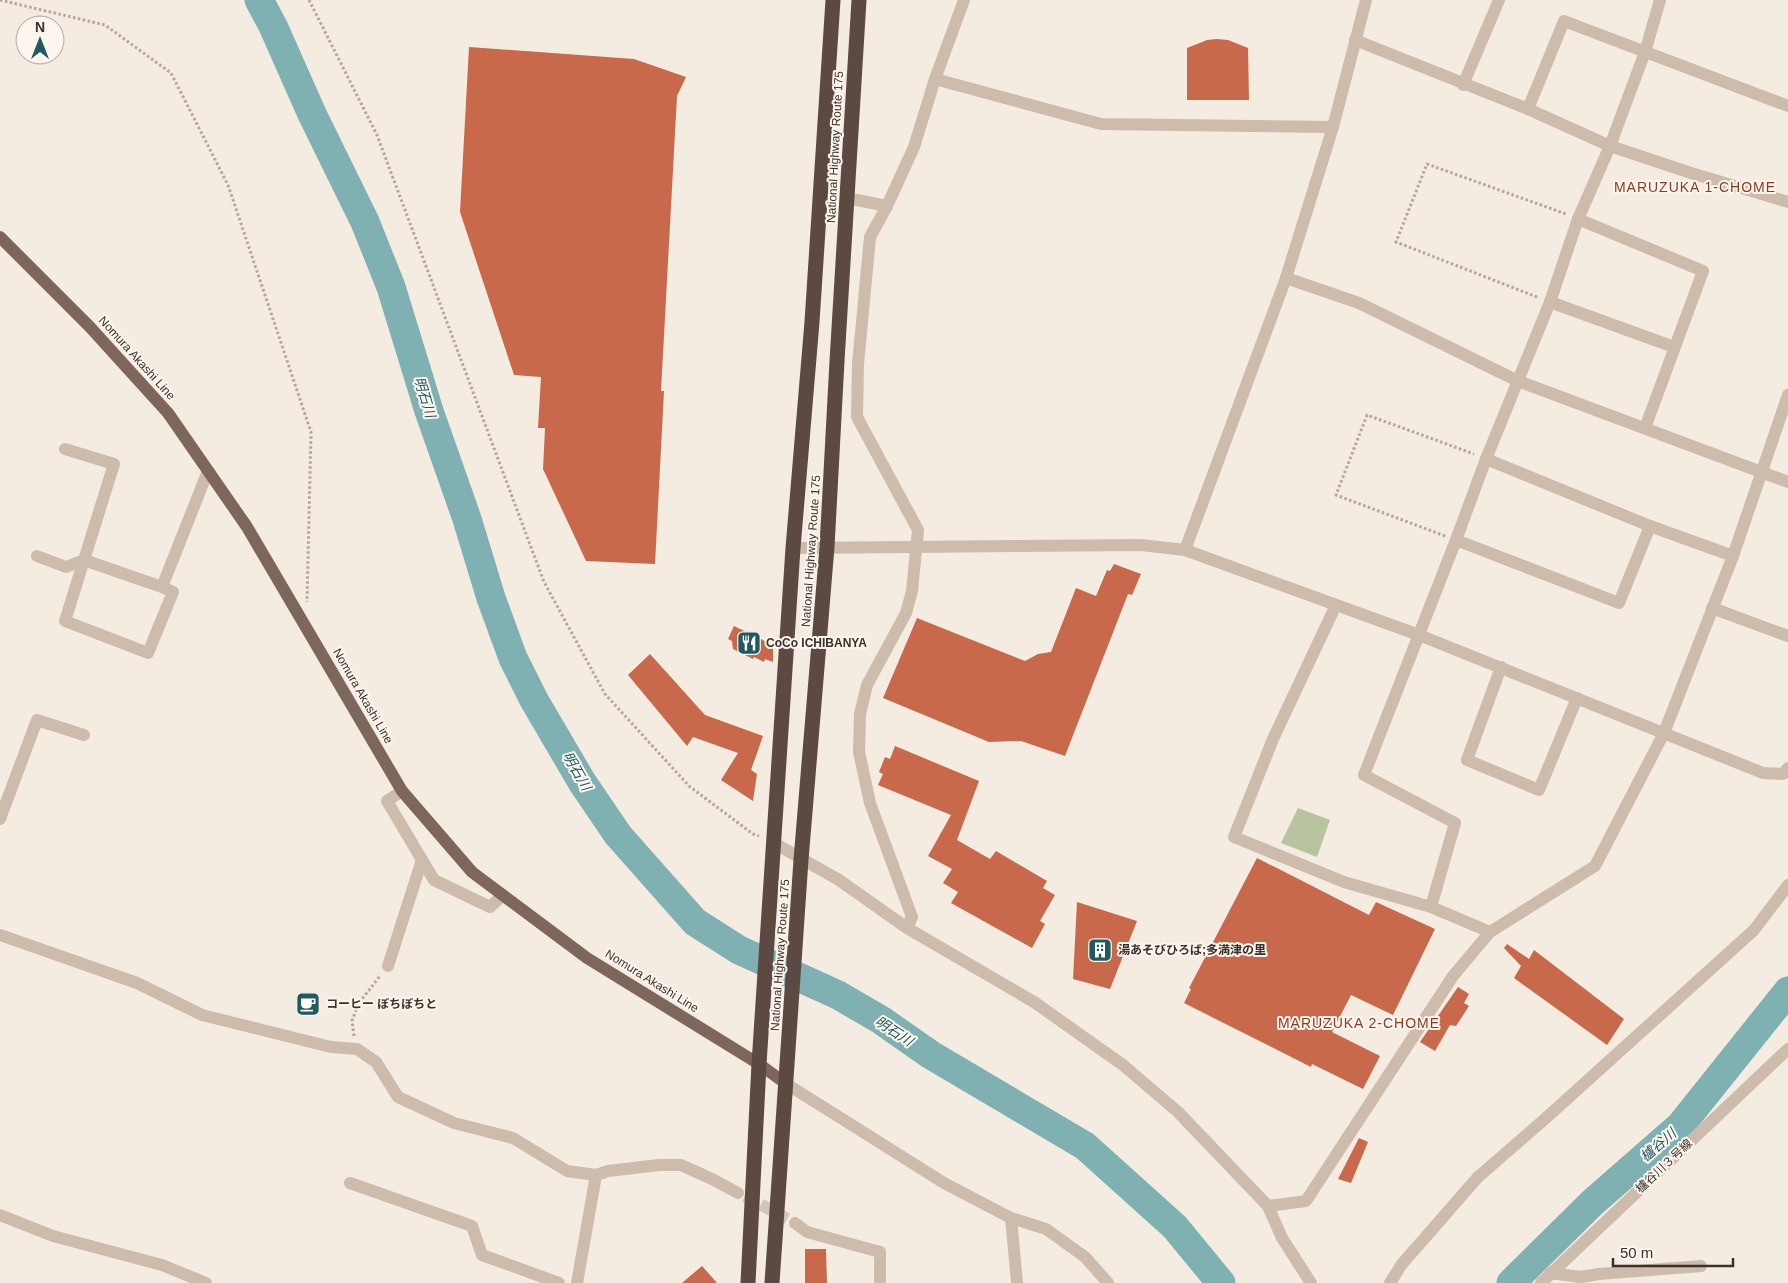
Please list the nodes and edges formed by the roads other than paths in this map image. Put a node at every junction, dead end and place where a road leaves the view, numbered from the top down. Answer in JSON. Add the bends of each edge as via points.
{"nodes":[{"id":1,"x":833,"y":0,"type":"edge"},
{"id":2,"x":859,"y":0,"type":"edge"},
{"id":3,"x":964,"y":0,"type":"edge"},
{"id":4,"x":1366,"y":0,"type":"edge"},
{"id":5,"x":1499,"y":0,"type":"edge"},
{"id":6,"x":1660,"y":0,"type":"edge"},
{"id":7,"x":1355,"y":40,"type":"junction"},
{"id":8,"x":1645,"y":52,"type":"junction"},
{"id":9,"x":935,"y":78,"type":"junction"},
{"id":10,"x":1463,"y":85,"type":"junction"},
{"id":11,"x":1788,"y":106,"type":"edge"},
{"id":12,"x":1528,"y":109,"type":"junction"},
{"id":13,"x":1333,"y":127,"type":"junction"},
{"id":14,"x":1610,"y":146,"type":"junction"},
{"id":15,"x":848,"y":198,"type":"junction"},
{"id":16,"x":1788,"y":202,"type":"edge"},
{"id":17,"x":887,"y":206,"type":"junction"},
{"id":18,"x":1578,"y":219,"type":"junction"},
{"id":19,"x":0,"y":237,"type":"edge"},
{"id":20,"x":1286,"y":278,"type":"junction"},
{"id":21,"x":1550,"y":302,"type":"junction"},
{"id":22,"x":1674,"y":348,"type":"junction"},
{"id":23,"x":837,"y":361,"type":"junction"},
{"id":24,"x":858,"y":364,"type":"junction"},
{"id":25,"x":1518,"y":381,"type":"junction"},
{"id":26,"x":1788,"y":395,"type":"edge"},
{"id":27,"x":1645,"y":428,"type":"junction"},
{"id":28,"x":65,"y":449,"type":"dead end"},
{"id":29,"x":1486,"y":459,"type":"junction"},
{"id":30,"x":208,"y":471,"type":"junction"},
{"id":31,"x":1762,"y":472,"type":"junction"},
{"id":32,"x":1788,"y":482,"type":"edge"},
{"id":33,"x":1650,"y":526,"type":"junction"},
{"id":34,"x":1456,"y":540,"type":"junction"},
{"id":35,"x":828,"y":547,"type":"junction"},
{"id":36,"x":916,"y":547,"type":"junction"},
{"id":37,"x":793,"y":548,"type":"junction"},
{"id":38,"x":1185,"y":550,"type":"junction"},
{"id":39,"x":37,"y":556,"type":"dead end"},
{"id":40,"x":1733,"y":556,"type":"junction"},
{"id":41,"x":84,"y":560,"type":"junction"},
{"id":42,"x":162,"y":587,"type":"junction"},
{"id":43,"x":1336,"y":605,"type":"junction"},
{"id":44,"x":1712,"y":608,"type":"junction"},
{"id":45,"x":1419,"y":635,"type":"junction"},
{"id":46,"x":1788,"y":636,"type":"edge"},
{"id":47,"x":1501,"y":668,"type":"junction"},
{"id":48,"x":1577,"y":698,"type":"junction"},
{"id":49,"x":1664,"y":733,"type":"junction"},
{"id":50,"x":84,"y":735,"type":"dead end"},
{"id":51,"x":1788,"y":768,"type":"edge"},
{"id":52,"x":402,"y":791,"type":"junction"},
{"id":53,"x":0,"y":819,"type":"edge"},
{"id":54,"x":774,"y":843,"type":"junction"},
{"id":55,"x":422,"y":860,"type":"junction"},
{"id":56,"x":802,"y":860,"type":"junction"},
{"id":57,"x":1788,"y":885,"type":"edge"},
{"id":58,"x":504,"y":895,"type":"junction"},
{"id":59,"x":1431,"y":907,"type":"junction"},
{"id":60,"x":907,"y":928,"type":"junction"},
{"id":61,"x":1490,"y":932,"type":"junction"},
{"id":62,"x":0,"y":935,"type":"edge"},
{"id":63,"x":388,"y":966,"type":"road end"},
{"id":64,"x":1788,"y":1049,"type":"edge"},
{"id":65,"x":759,"y":1064,"type":"junction"},
{"id":66,"x":785,"y":1083,"type":"junction"},
{"id":67,"x":596,"y":1175,"type":"junction"},
{"id":68,"x":350,"y":1183,"type":"dead end"},
{"id":69,"x":738,"y":1193,"type":"tunnel mouth"},
{"id":70,"x":1268,"y":1206,"type":"junction"},
{"id":71,"x":0,"y":1215,"type":"edge"},
{"id":72,"x":1011,"y":1218,"type":"junction"},
{"id":73,"x":795,"y":1222,"type":"tunnel mouth"},
{"id":74,"x":1701,"y":1266,"type":"dead end"},
{"id":75,"x":1550,"y":1273,"type":"junction"},
{"id":76,"x":206,"y":1283,"type":"edge"},
{"id":77,"x":559,"y":1283,"type":"edge"},
{"id":78,"x":576,"y":1283,"type":"edge"},
{"id":79,"x":748,"y":1283,"type":"edge"},
{"id":80,"x":772,"y":1283,"type":"edge"},
{"id":81,"x":880,"y":1283,"type":"edge"},
{"id":82,"x":1017,"y":1283,"type":"edge"},
{"id":83,"x":1108,"y":1283,"type":"edge"},
{"id":84,"x":1311,"y":1283,"type":"edge"},
{"id":85,"x":1390,"y":1283,"type":"edge"},
{"id":86,"x":1541,"y":1283,"type":"edge"}],
"edges":[{"from":1,"to":37,"type":"highway","name":"National Highway Route 175"},
{"from":2,"to":15,"type":"highway","name":"National Highway Route 175"},
{"from":3,"to":9,"type":"street"},
{"from":4,"to":7,"type":"street"},
{"from":5,"to":10,"type":"street"},
{"from":6,"to":8,"type":"street"},
{"from":7,"to":10,"type":"street"},
{"from":7,"to":13,"type":"street"},
{"from":8,"to":11,"type":"street"},
{"from":8,"to":12,"type":"street","via":[[1564,21]]},
{"from":8,"to":14,"type":"street"},
{"from":9,"to":13,"type":"street","via":[[1101,124]]},
{"from":9,"to":17,"type":"street","via":[[914,147]]},
{"from":10,"to":12,"type":"street"},
{"from":12,"to":14,"type":"street"},
{"from":13,"to":20,"type":"street"},
{"from":14,"to":16,"type":"street"},
{"from":14,"to":18,"type":"street"},
{"from":15,"to":17,"type":"street"},
{"from":15,"to":23,"type":"highway","name":"National Highway Route 175"},
{"from":17,"to":24,"type":"street","via":[[870,237]]},
{"from":18,"to":21,"type":"street"},
{"from":18,"to":22,"type":"street","via":[[1704,271]]},
{"from":19,"to":30,"type":"main road","name":"Nomura Akashi Line","via":[[89,326],[162,406]]},
{"from":20,"to":25,"type":"street","via":[[1359,303]]},
{"from":20,"to":38,"type":"street"},
{"from":21,"to":22,"type":"street"},
{"from":21,"to":25,"type":"street"},
{"from":22,"to":27,"type":"street"},
{"from":23,"to":24,"type":"street"},
{"from":23,"to":35,"type":"highway","name":"National Highway Route 175"},
{"from":24,"to":36,"type":"street","via":[[857,418],[918,530]]},
{"from":25,"to":27,"type":"street"},
{"from":25,"to":29,"type":"street"},
{"from":26,"to":31,"type":"street"},
{"from":27,"to":31,"type":"street"},
{"from":28,"to":41,"type":"street","via":[[114,464]]},
{"from":29,"to":33,"type":"street"},
{"from":29,"to":34,"type":"street"},
{"from":30,"to":42,"type":"street"},
{"from":30,"to":52,"type":"main road","name":"Nomura Akashi Line","via":[[248,527]]},
{"from":31,"to":32,"type":"street"},
{"from":31,"to":40,"type":"street"},
{"from":33,"to":34,"type":"street","via":[[1618,603]]},
{"from":33,"to":40,"type":"street"},
{"from":34,"to":45,"type":"street"},
{"from":35,"to":36,"type":"street"},
{"from":35,"to":37,"type":"street"},
{"from":35,"to":56,"type":"highway","name":"National Highway Route 175"},
{"from":36,"to":38,"type":"street","via":[[1141,545]]},
{"from":36,"to":60,"type":"street","via":[[912,591],[906,613],[867,685],[860,714],[859,752],[870,803],[912,918]]},
{"from":37,"to":54,"type":"highway","name":"National Highway Route 175"},
{"from":38,"to":43,"type":"street"},
{"from":39,"to":41,"type":"street","via":[[66,567]]},
{"from":40,"to":44,"type":"street"},
{"from":41,"to":42,"type":"street"},
{"from":41,"to":42,"type":"street","via":[[65,621],[148,653],[173,592]]},
{"from":43,"to":45,"type":"street"},
{"from":43,"to":59,"type":"street","via":[[1273,739],[1234,837],[1344,882]]},
{"from":44,"to":46,"type":"street"},
{"from":44,"to":49,"type":"street"},
{"from":45,"to":47,"type":"street"},
{"from":45,"to":59,"type":"street","via":[[1364,775],[1455,823]]},
{"from":47,"to":48,"type":"street"},
{"from":47,"to":48,"type":"street","via":[[1467,760],[1539,790]]},
{"from":48,"to":49,"type":"street"},
{"from":49,"to":51,"type":"street","via":[[1763,773],[1783,774]]},
{"from":49,"to":61,"type":"street","via":[[1595,866]]},
{"from":50,"to":53,"type":"street","via":[[37,720]]},
{"from":52,"to":55,"type":"street","via":[[387,801]]},
{"from":52,"to":58,"type":"main road","name":"Nomura Akashi Line","via":[[472,872]]},
{"from":54,"to":56,"type":"street"},
{"from":54,"to":65,"type":"highway","name":"National Highway Route 175"},
{"from":55,"to":58,"type":"street","via":[[434,880],[490,907]]},
{"from":55,"to":63,"type":"street"},
{"from":56,"to":60,"type":"street","via":[[839,880]]},
{"from":56,"to":66,"type":"highway","name":"National Highway Route 175"},
{"from":57,"to":85,"type":"street","via":[[1754,930],[1478,1177],[1402,1264]]},
{"from":58,"to":65,"type":"main road","name":"Nomura Akashi Line","via":[[588,958]]},
{"from":59,"to":61,"type":"street"},
{"from":60,"to":70,"type":"street","via":[[1034,1002],[1123,1065],[1178,1112]]},
{"from":61,"to":70,"type":"street","via":[[1453,976],[1306,1201]]},
{"from":62,"to":67,"type":"street","via":[[137,984],[202,1015],[331,1047],[357,1049],[376,1062],[398,1097],[454,1123],[513,1138],[568,1171]]},
{"from":64,"to":75,"type":"street","name":"櫨谷川３号線"},
{"from":65,"to":66,"type":"main road","name":"Nomura Akashi Line"},
{"from":65,"to":79,"type":"highway","name":"National Highway Route 175"},
{"from":66,"to":72,"type":"street","via":[[944,1183]]},
{"from":66,"to":80,"type":"highway","name":"National Highway Route 175"},
{"from":67,"to":69,"type":"street","via":[[658,1165],[681,1165]]},
{"from":67,"to":78,"type":"street"},
{"from":68,"to":77,"type":"street","via":[[472,1226],[482,1255]]},
{"from":70,"to":84,"type":"street","via":[[1282,1238]]},
{"from":71,"to":76,"type":"street","via":[[54,1236],[162,1265]]},
{"from":72,"to":82,"type":"street"},
{"from":72,"to":83,"type":"street","via":[[1046,1230],[1085,1257]]},
{"from":73,"to":81,"type":"street","via":[[807,1232],[880,1252]]},
{"from":74,"to":75,"type":"street","via":[[1581,1277]]},
{"from":75,"to":86,"type":"street","name":"櫨谷川３号線"}]}
